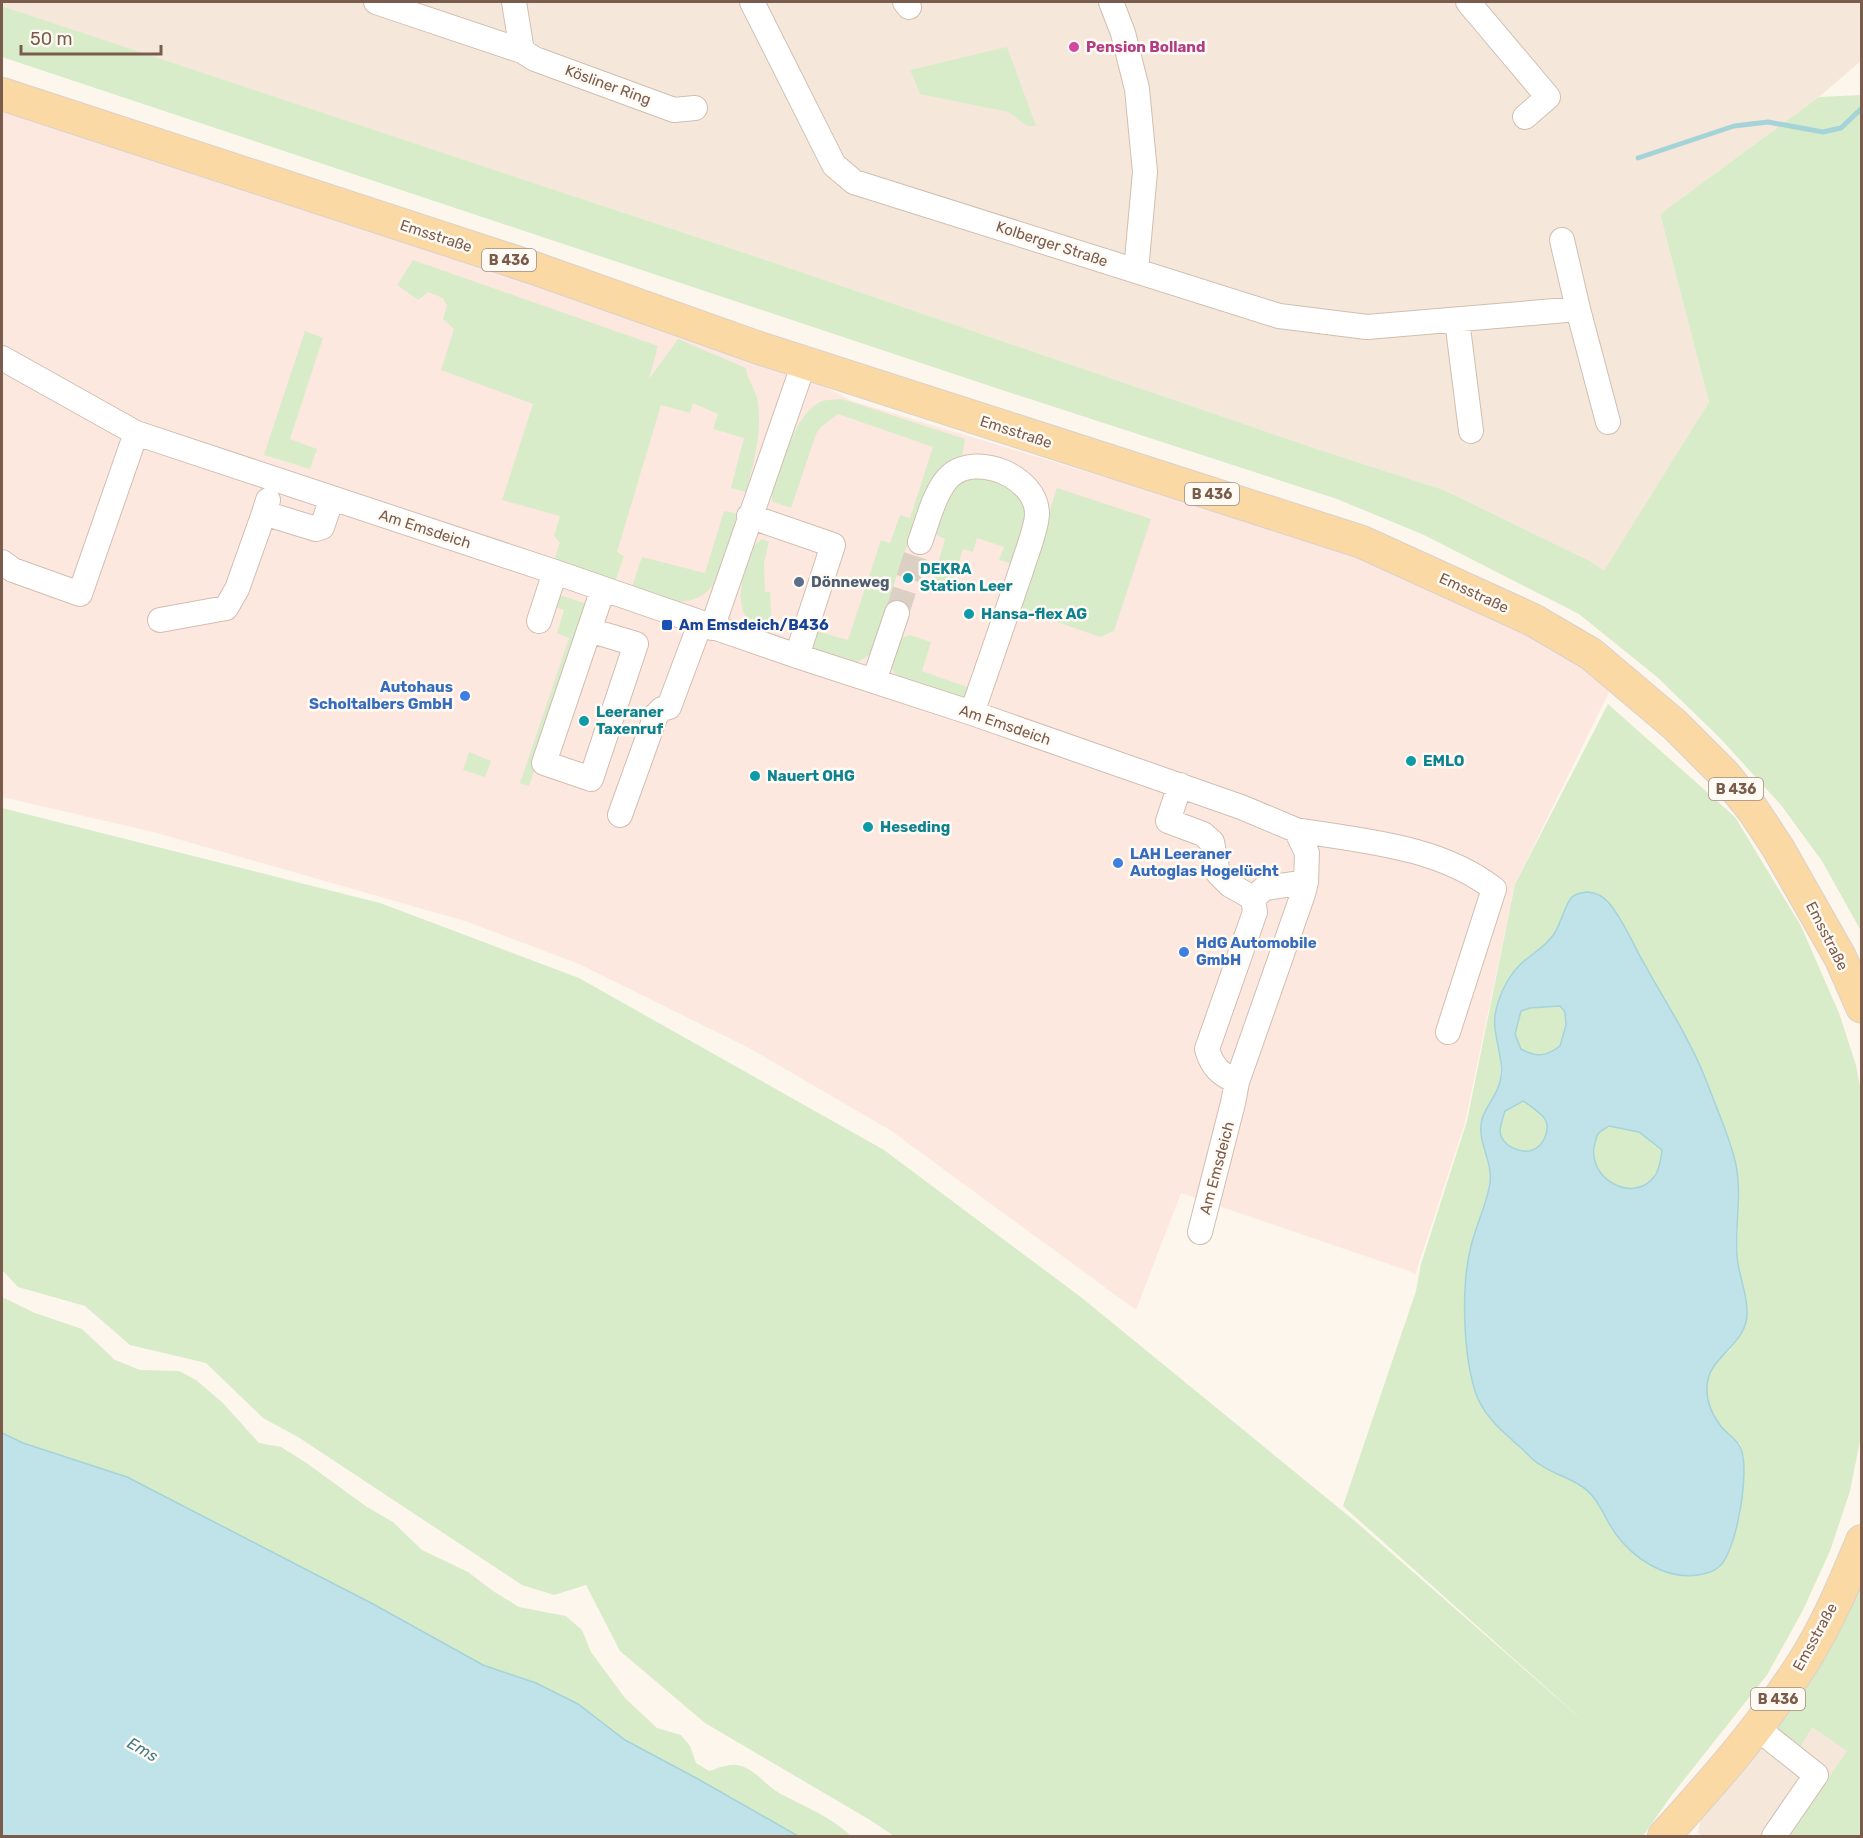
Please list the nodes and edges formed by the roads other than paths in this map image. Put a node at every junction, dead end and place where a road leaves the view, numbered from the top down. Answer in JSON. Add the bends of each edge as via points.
{"nodes":[{"id":1,"x":376,"y":2,"type":"edge"},
{"id":2,"x":514,"y":2,"type":"edge"},
{"id":3,"x":752,"y":2,"type":"edge"},
{"id":4,"x":1111,"y":2,"type":"edge"},
{"id":5,"x":1468,"y":2,"type":"edge"},
{"id":6,"x":522,"y":51,"type":"junction"},
{"id":7,"x":2,"y":94,"type":"edge"},
{"id":8,"x":695,"y":108,"type":"dead end"},
{"id":9,"x":1525,"y":117,"type":"dead end"},
{"id":10,"x":1562,"y":240,"type":"dead end"},
{"id":11,"x":1136,"y":271,"type":"junction"},
{"id":12,"x":1578,"y":309,"type":"junction"},
{"id":13,"x":1457,"y":320,"type":"junction"},
{"id":14,"x":2,"y":358,"type":"edge"},
{"id":15,"x":804,"y":363,"type":"junction"},
{"id":16,"x":1608,"y":422,"type":"dead end"},
{"id":17,"x":1471,"y":431,"type":"dead end"},
{"id":18,"x":136,"y":434,"type":"junction"},
{"id":19,"x":274,"y":479,"type":"junction"},
{"id":20,"x":333,"y":498,"type":"junction"},
{"id":21,"x":264,"y":513,"type":"junction"},
{"id":22,"x":749,"y":516,"type":"junction"},
{"id":23,"x":920,"y":542,"type":"tunnel mouth"},
{"id":24,"x":2,"y":562,"type":"edge"},
{"id":25,"x":555,"y":572,"type":"junction"},
{"id":26,"x":603,"y":589,"type":"junction"},
{"id":27,"x":160,"y":620,"type":"dead end"},
{"id":28,"x":539,"y":621,"type":"dead end"},
{"id":29,"x":894,"y":622,"type":"tunnel mouth"},
{"id":30,"x":706,"y":626,"type":"junction"},
{"id":31,"x":589,"y":630,"type":"junction"},
{"id":32,"x":797,"y":656,"type":"junction"},
{"id":33,"x":874,"y":681,"type":"junction"},
{"id":34,"x":972,"y":713,"type":"junction"},
{"id":35,"x":1180,"y":785,"type":"junction"},
{"id":36,"x":620,"y":815,"type":"dead end"},
{"id":37,"x":1296,"y":830,"type":"junction"},
{"id":38,"x":1306,"y":882,"type":"junction"},
{"id":39,"x":1253,"y":898,"type":"junction"},
{"id":40,"x":1862,"y":1007,"type":"edge"},
{"id":41,"x":1448,"y":1032,"type":"dead end"},
{"id":42,"x":1237,"y":1082,"type":"junction"},
{"id":43,"x":1200,"y":1232,"type":"dead end"},
{"id":44,"x":1862,"y":1541,"type":"edge"},
{"id":45,"x":1757,"y":1728,"type":"junction"},
{"id":46,"x":1675,"y":1833,"type":"edge"},
{"id":47,"x":1774,"y":1836,"type":"edge"}],
"edges":[{"from":1,"to":6,"type":"street","name":"Kösliner Ring"},
{"from":2,"to":6,"type":"street"},
{"from":3,"to":11,"type":"street","name":"Kolberger Straße","via":[[834,165],[854,182]]},
{"from":4,"to":11,"type":"street","via":[[1123,33],[1138,101],[1145,172]]},
{"from":5,"to":9,"type":"street","via":[[1548,97]]},
{"from":6,"to":8,"type":"street","name":"Kösliner Ring","via":[[674,110]]},
{"from":7,"to":15,"type":"main road","name":"Emsstraße","number":"B 436","via":[[534,268]]},
{"from":10,"to":12,"type":"street"},
{"from":11,"to":13,"type":"street","name":"Kolberger Straße","via":[[1279,316],[1367,327]]},
{"from":12,"to":13,"type":"street","name":"Kolberger Straße"},
{"from":12,"to":16,"type":"street"},
{"from":13,"to":17,"type":"street"},
{"from":14,"to":18,"type":"street","name":"Am Emsdeich"},
{"from":15,"to":22,"type":"street"},
{"from":15,"to":40,"type":"main road","name":"Emsstraße","number":"B 436","via":[[1362,542],[1533,620],[1591,654],[1675,725],[1753,810],[1813,907]]},
{"from":18,"to":19,"type":"street","name":"Am Emsdeich"},
{"from":18,"to":24,"type":"street","via":[[81,594],[13,570]]},
{"from":19,"to":20,"type":"street","name":"Am Emsdeich"},
{"from":19,"to":21,"type":"street"},
{"from":20,"to":21,"type":"street","via":[[322,527],[316,529]]},
{"from":20,"to":25,"type":"street","name":"Am Emsdeich"},
{"from":21,"to":27,"type":"street","via":[[237,589],[226,608]]},
{"from":22,"to":30,"type":"street"},
{"from":22,"to":32,"type":"street","via":[[833,545]]},
{"from":23,"to":34,"type":"street","via":[[940,489],[951,475],[967,467],[995,469],[1018,479],[1033,495],[1037,515],[1027,552]]},
{"from":25,"to":26,"type":"street","name":"Am Emsdeich"},
{"from":25,"to":28,"type":"street"},
{"from":26,"to":30,"type":"street","name":"Am Emsdeich"},
{"from":26,"to":31,"type":"street"},
{"from":29,"to":33,"type":"street"},
{"from":30,"to":32,"type":"street","name":"Am Emsdeich"},
{"from":30,"to":36,"type":"street","via":[[669,707],[656,715]]},
{"from":31,"to":31,"type":"street","via":[[544,762],[591,780],[636,644]]},
{"from":32,"to":33,"type":"street","name":"Am Emsdeich"},
{"from":33,"to":34,"type":"street","name":"Am Emsdeich"},
{"from":34,"to":35,"type":"street","name":"Am Emsdeich"},
{"from":35,"to":37,"type":"street","name":"Am Emsdeich"},
{"from":35,"to":39,"type":"street","via":[[1168,820],[1203,834],[1212,842],[1218,873]]},
{"from":37,"to":38,"type":"street","name":"Am Emsdeich","via":[[1307,853]]},
{"from":37,"to":41,"type":"street","name":"Am Emsdeich","via":[[1401,848],[1455,866],[1494,889]]},
{"from":38,"to":39,"type":"street","via":[[1265,888]]},
{"from":38,"to":42,"type":"street","name":"Am Emsdeich"},
{"from":39,"to":42,"type":"street","via":[[1255,912],[1207,1049],[1210,1062],[1221,1075]]},
{"from":42,"to":43,"type":"street","name":"Am Emsdeich"},
{"from":44,"to":45,"type":"main road","name":"Emsstraße","number":"B 436","via":[[1821,1630]]},
{"from":45,"to":46,"type":"main road","name":"Emsstraße","number":"B 436"},
{"from":45,"to":47,"type":"street","via":[[1816,1775]]}]}
